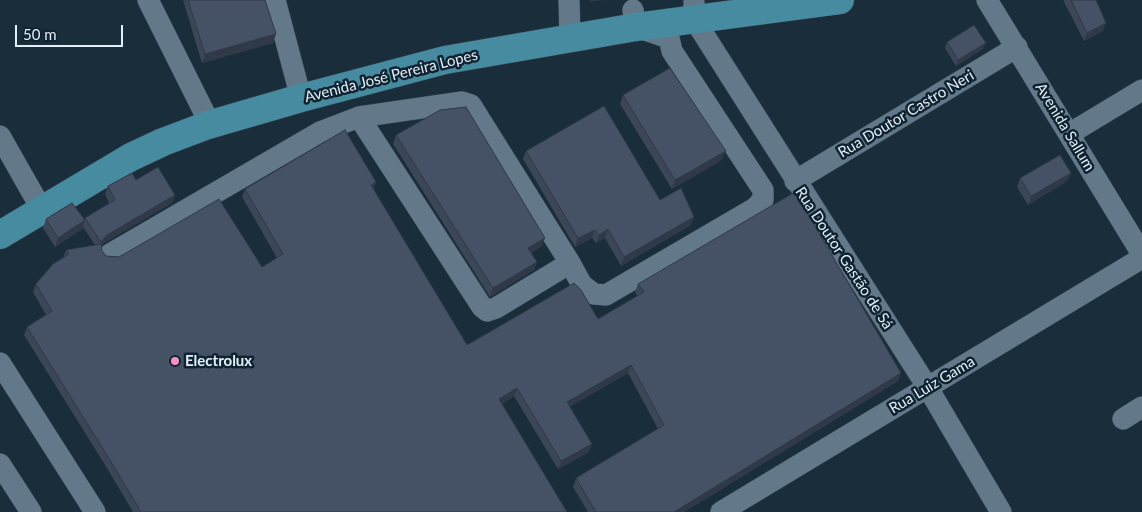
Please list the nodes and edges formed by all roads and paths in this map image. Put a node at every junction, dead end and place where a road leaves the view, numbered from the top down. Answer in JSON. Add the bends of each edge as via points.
{"nodes":[{"id":1,"x":148,"y":0,"type":"edge"},
{"id":2,"x":275,"y":0,"type":"edge"},
{"id":3,"x":840,"y":0,"type":"edge"},
{"id":4,"x":987,"y":0,"type":"edge"},
{"id":5,"x":701,"y":7,"type":"edge"},
{"id":6,"x":634,"y":18,"type":"junction"},
{"id":7,"x":570,"y":19,"type":"edge"},
{"id":8,"x":1017,"y":47,"type":"junction"},
{"id":9,"x":1142,"y":90,"type":"edge"},
{"id":10,"x":299,"y":91,"type":"junction"},
{"id":11,"x":359,"y":117,"type":"junction"},
{"id":12,"x":206,"y":118,"type":"junction"},
{"id":13,"x":1069,"y":134,"type":"junction"},
{"id":14,"x":0,"y":136,"type":"edge"},
{"id":15,"x":795,"y":181,"type":"junction"},
{"id":16,"x":38,"y":203,"type":"junction"},
{"id":17,"x":0,"y":217,"type":"edge"},
{"id":18,"x":0,"y":236,"type":"edge"},
{"id":19,"x":110,"y":254,"type":"edge"},
{"id":20,"x":1142,"y":254,"type":"edge"},
{"id":21,"x":1142,"y":258,"type":"edge"},
{"id":22,"x":570,"y":263,"type":"junction"},
{"id":23,"x":0,"y":363,"type":"edge"},
{"id":24,"x":928,"y":388,"type":"junction"},
{"id":25,"x":1142,"y":407,"type":"edge"},
{"id":26,"x":1123,"y":419,"type":"dead end"},
{"id":27,"x":0,"y":464,"type":"edge"},
{"id":28,"x":31,"y":512,"type":"edge"},
{"id":29,"x":95,"y":512,"type":"edge"},
{"id":30,"x":722,"y":512,"type":"edge"},
{"id":31,"x":1001,"y":512,"type":"edge"}],
"edges":[{"from":1,"to":12,"type":"street"},
{"from":2,"to":10,"type":"street"},
{"from":3,"to":5,"type":"main road","name":"Avenida José Pereira Lopes"},
{"from":4,"to":8,"type":"street","name":"Avenida Sallum"},
{"from":5,"to":6,"type":"main road","name":"Avenida José Pereira Lopes"},
{"from":5,"to":15,"type":"street","name":"Rua Doutor Gastão de Sá"},
{"from":6,"to":7,"type":"main road","name":"Avenida José Pereira Lopes"},
{"from":6,"to":22,"type":"street","via":[[668,38],[672,51],[763,190],[762,200],[755,208],[606,295],[594,294],[582,285]]},
{"from":7,"to":10,"type":"main road","name":"Avenida José Pereira Lopes","via":[[445,60]]},
{"from":8,"to":13,"type":"street","name":"Avenida Sallum"},
{"from":8,"to":15,"type":"street","name":"Rua Doutor Castro Neri"},
{"from":9,"to":13,"type":"street"},
{"from":10,"to":12,"type":"main road","name":"Avenida José Pereira Lopes"},
{"from":11,"to":19,"type":"street","via":[[320,132]]},
{"from":11,"to":22,"type":"street","via":[[454,102],[471,105]]},
{"from":11,"to":22,"type":"street","via":[[487,311]]},
{"from":12,"to":16,"type":"main road","name":"Avenida José Pereira Lopes"},
{"from":13,"to":20,"type":"street","name":"Avenida Sallum"},
{"from":14,"to":16,"type":"street"},
{"from":15,"to":24,"type":"street","name":"Rua Doutor Gastão de Sá"},
{"from":16,"to":17,"type":"main road","name":"Avenida José Pereira Lopes"},
{"from":16,"to":18,"type":"main road","name":"Avenida José Pereira Lopes"},
{"from":21,"to":24,"type":"street","name":"Rua Luiz Gama"},
{"from":23,"to":29,"type":"street"},
{"from":24,"to":30,"type":"street","name":"Rua Luiz Gama"},
{"from":24,"to":31,"type":"street","name":"Rua Doutor Gastão de Sá"},
{"from":25,"to":26,"type":"street"},
{"from":27,"to":28,"type":"street"}]}
